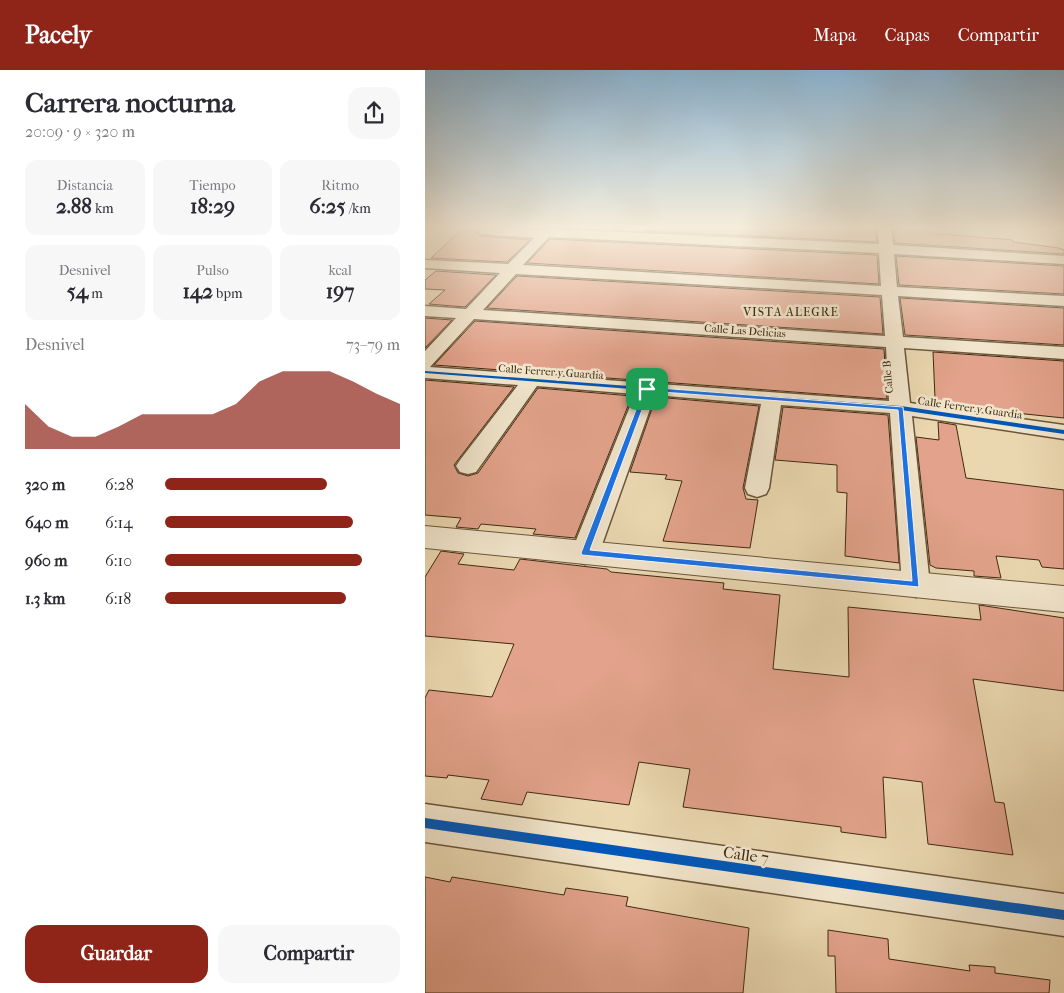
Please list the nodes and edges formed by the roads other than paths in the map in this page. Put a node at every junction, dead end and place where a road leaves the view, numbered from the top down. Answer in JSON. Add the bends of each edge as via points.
{"nodes":[{"id":1,"x":511,"y":270,"type":"edge"},
{"id":2,"x":531,"y":270,"type":"edge"},
{"id":3,"x":889,"y":270,"type":"edge"},
{"id":4,"x":891,"y":290,"type":"junction"},
{"id":5,"x":1064,"y":301,"type":"edge"},
{"id":6,"x":425,"y":310,"type":"edge"},
{"id":7,"x":470,"y":313,"type":"junction"},
{"id":8,"x":895,"y":341,"type":"junction"},
{"id":9,"x":1064,"y":353,"type":"edge"},
{"id":10,"x":425,"y":362,"type":"edge"},
{"id":11,"x":425,"y":372,"type":"edge"},
{"id":12,"x":532,"y":380,"type":"junction"},
{"id":13,"x":647,"y":389,"type":"junction"},
{"id":14,"x":772,"y":398,"type":"junction"},
{"id":15,"x":901,"y":408,"type":"junction"},
{"id":16,"x":1064,"y":432,"type":"edge"},
{"id":17,"x":468,"y":466,"type":"dead end"},
{"id":18,"x":757,"y":488,"type":"dead end"},
{"id":19,"x":425,"y":537,"type":"edge"},
{"id":20,"x":585,"y":553,"type":"junction"},
{"id":21,"x":916,"y":585,"type":"junction"},
{"id":22,"x":1064,"y":599,"type":"edge"},
{"id":23,"x":425,"y":823,"type":"edge"},
{"id":24,"x":1064,"y":915,"type":"edge"}],
"edges":[{"from":1,"to":7,"type":"street"},
{"from":2,"to":4,"type":"street"},
{"from":3,"to":4,"type":"street","name":"Calle B"},
{"from":4,"to":5,"type":"street"},
{"from":4,"to":8,"type":"street","name":"Calle B"},
{"from":6,"to":7,"type":"street","name":"Calle Las Delicias"},
{"from":7,"to":8,"type":"street","name":"Calle Las Delicias"},
{"from":7,"to":10,"type":"street"},
{"from":8,"to":9,"type":"street","name":"Calle Las Delicias"},
{"from":8,"to":15,"type":"street","name":"Calle B"},
{"from":11,"to":12,"type":"street","name":"Calle Ferrer y Guardia"},
{"from":12,"to":13,"type":"street","name":"Calle Ferrer y Guardia"},
{"from":12,"to":17,"type":"street"},
{"from":13,"to":14,"type":"street","name":"Calle Ferrer y Guardia"},
{"from":13,"to":20,"type":"street"},
{"from":14,"to":15,"type":"street","name":"Calle Ferrer y Guardia"},
{"from":14,"to":18,"type":"street"},
{"from":15,"to":16,"type":"street","name":"Calle Ferrer y Guardia"},
{"from":15,"to":21,"type":"street","name":"Calle B"},
{"from":19,"to":20,"type":"street"},
{"from":20,"to":21,"type":"street"},
{"from":21,"to":22,"type":"street"},
{"from":23,"to":24,"type":"street","name":"Calle 7"}]}
